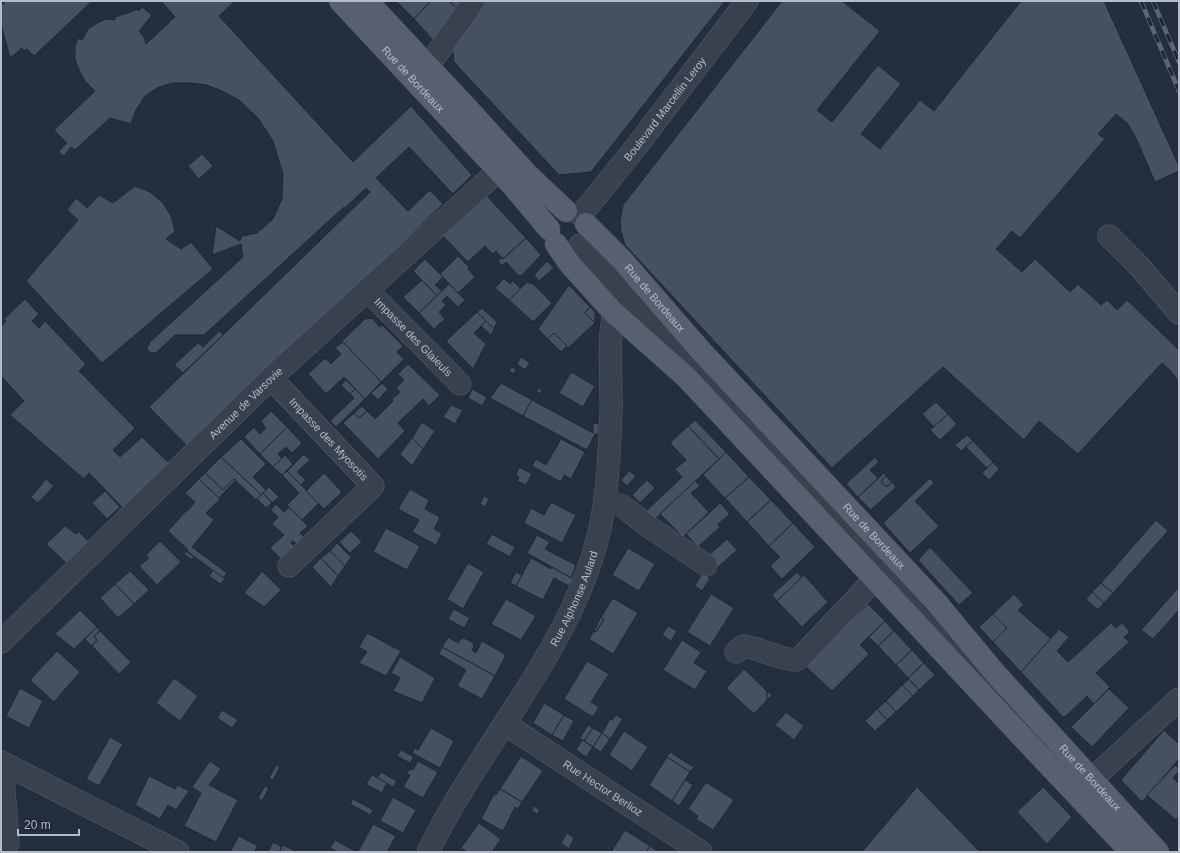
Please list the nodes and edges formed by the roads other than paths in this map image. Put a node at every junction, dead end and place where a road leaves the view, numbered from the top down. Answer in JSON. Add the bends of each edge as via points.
{"nodes":[{"id":1,"x":340,"y":1,"type":"edge"},
{"id":2,"x":367,"y":1,"type":"edge"},
{"id":3,"x":474,"y":1,"type":"edge"},
{"id":4,"x":747,"y":1,"type":"edge"},
{"id":5,"x":428,"y":66,"type":"junction"},
{"id":6,"x":498,"y":171,"type":"junction"},
{"id":7,"x":578,"y":217,"type":"junction"},
{"id":8,"x":1109,"y":236,"type":"dead end"},
{"id":9,"x":552,"y":237,"type":"junction"},
{"id":10,"x":580,"y":245,"type":"junction"},
{"id":11,"x":367,"y":290,"type":"junction"},
{"id":12,"x":614,"y":313,"type":"junction"},
{"id":13,"x":1179,"y":313,"type":"edge"},
{"id":14,"x":270,"y":378,"type":"junction"},
{"id":15,"x":460,"y":384,"type":"dead end"},
{"id":16,"x":606,"y":501,"type":"junction"},
{"id":17,"x":706,"y":565,"type":"dead end"},
{"id":18,"x":289,"y":566,"type":"dead end"},
{"id":19,"x":875,"y":569,"type":"junction"},
{"id":20,"x":911,"y":575,"type":"junction"},
{"id":21,"x":1,"y":642,"type":"edge"},
{"id":22,"x":736,"y":652,"type":"dead end"},
{"id":23,"x":1179,"y":699,"type":"edge"},
{"id":24,"x":505,"y":724,"type":"junction"},
{"id":25,"x":1,"y":762,"type":"edge"},
{"id":26,"x":1091,"y":780,"type":"junction"},
{"id":27,"x":170,"y":850,"type":"edge"},
{"id":28,"x":4,"y":852,"type":"edge"},
{"id":29,"x":428,"y":852,"type":"edge"},
{"id":30,"x":701,"y":852,"type":"edge"},
{"id":31,"x":1131,"y":852,"type":"edge"},
{"id":32,"x":1145,"y":852,"type":"edge"},
{"id":33,"x":1158,"y":852,"type":"edge"}],
"edges":[{"from":1,"to":6,"type":"main road","name":"Rue de Bordeaux"},
{"from":2,"to":5,"type":"main road","name":"Rue de Bordeaux"},
{"from":3,"to":5,"type":"street"},
{"from":4,"to":7,"type":"street","name":"Boulevard Marcellin Leroy","via":[[636,147]]},
{"from":5,"to":7,"type":"main road","name":"Rue de Bordeaux","via":[[526,173]]},
{"from":6,"to":9,"type":"main road","name":"Rue de Bordeaux"},
{"from":6,"to":11,"type":"street","name":"Avenue de Varsovie"},
{"from":7,"to":9,"type":"main road","via":[[559,213],[551,222]]},
{"from":7,"to":10,"type":"main road","via":[[587,235]]},
{"from":7,"to":20,"type":"main road","name":"Rue de Bordeaux","via":[[622,260],[701,351]]},
{"from":8,"to":13,"type":"street","via":[[1140,267]]},
{"from":9,"to":10,"type":"main road","via":[[562,248],[575,248]]},
{"from":9,"to":12,"type":"main road","name":"Rue de Bordeaux","via":[[569,263]]},
{"from":10,"to":19,"type":"street","via":[[694,363]]},
{"from":11,"to":14,"type":"street","name":"Avenue de Varsovie"},
{"from":11,"to":15,"type":"street","name":"Impasse des Glaieuls"},
{"from":12,"to":16,"type":"street","name":"Rue Alphonse Aulard","via":[[611,332]]},
{"from":12,"to":19,"type":"main road","name":"Rue de Bordeaux","via":[[686,377]]},
{"from":14,"to":18,"type":"street","name":"Impasse des Myosotis","via":[[373,486]]},
{"from":14,"to":21,"type":"street","name":"Avenue de Varsovie"},
{"from":16,"to":17,"type":"street","via":[[620,505]]},
{"from":16,"to":24,"type":"street","name":"Rue Alphonse Aulard","via":[[596,544],[570,612]]},
{"from":19,"to":20,"type":"street"},
{"from":19,"to":22,"type":"street","via":[[796,660],[788,660],[743,646]]},
{"from":19,"to":31,"type":"main road","name":"Rue de Bordeaux"},
{"from":19,"to":32,"type":"street","via":[[991,687]]},
{"from":20,"to":26,"type":"main road","name":"Rue de Bordeaux"},
{"from":23,"to":26,"type":"street"},
{"from":24,"to":29,"type":"street","name":"Rue Alphonse Aulard"},
{"from":24,"to":30,"type":"street","name":"Rue Hector Berlioz"},
{"from":25,"to":27,"type":"street"},
{"from":25,"to":28,"type":"street","via":[[8,843]]},
{"from":26,"to":33,"type":"main road","name":"Rue de Bordeaux"}]}
